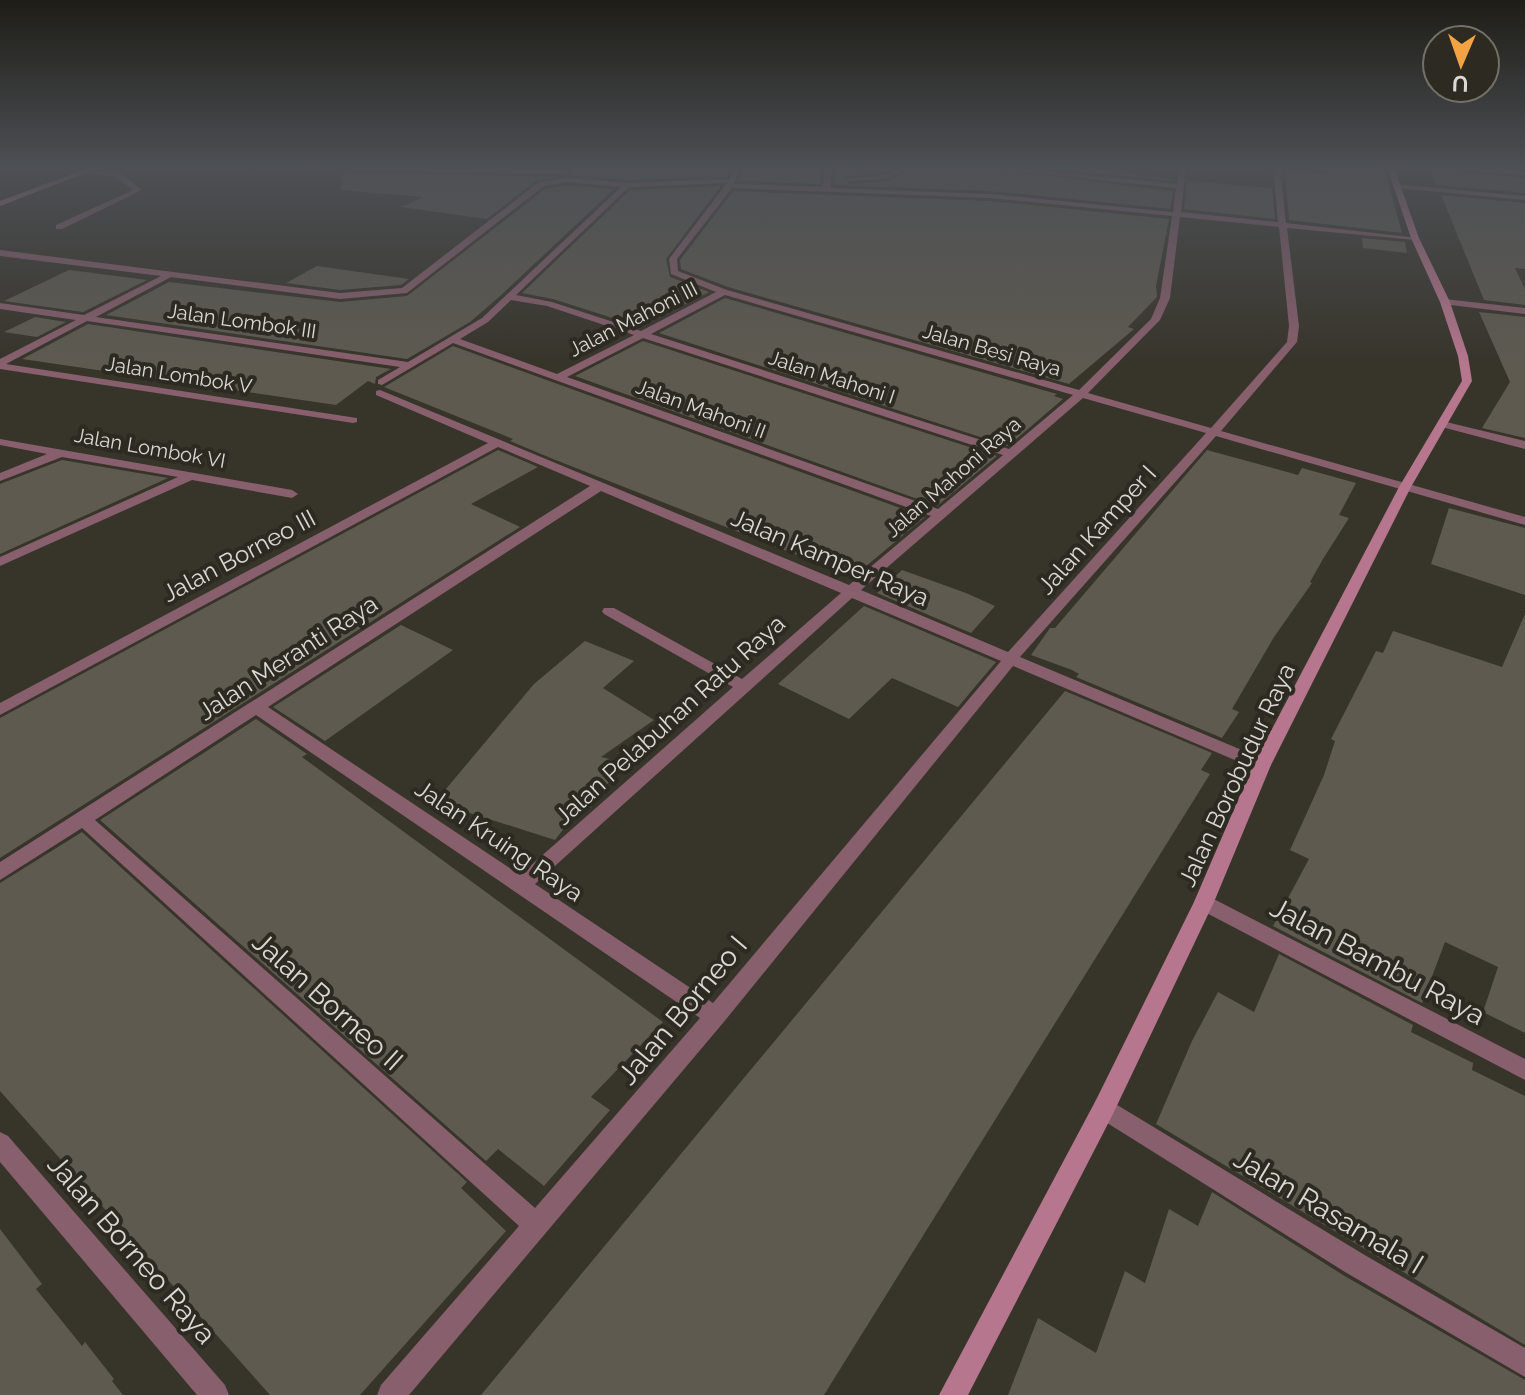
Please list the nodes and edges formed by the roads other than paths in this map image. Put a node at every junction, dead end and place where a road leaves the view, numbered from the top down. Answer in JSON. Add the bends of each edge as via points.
{"nodes":[{"id":1,"x":480,"y":232,"type":"edge"},
{"id":2,"x":578,"y":232,"type":"edge"},
{"id":3,"x":693,"y":232,"type":"edge"},
{"id":4,"x":1175,"y":232,"type":"edge"},
{"id":5,"x":1283,"y":232,"type":"edge"},
{"id":6,"x":1355,"y":232,"type":"edge"},
{"id":7,"x":1413,"y":232,"type":"edge"},
{"id":8,"x":1415,"y":238,"type":"junction"},
{"id":9,"x":0,"y":253,"type":"edge"},
{"id":10,"x":171,"y":274,"type":"junction"},
{"id":11,"x":724,"y":292,"type":"junction"},
{"id":12,"x":510,"y":297,"type":"junction"},
{"id":13,"x":1445,"y":302,"type":"junction"},
{"id":14,"x":0,"y":306,"type":"edge"},
{"id":15,"x":1525,"y":311,"type":"edge"},
{"id":16,"x":88,"y":318,"type":"junction"},
{"id":17,"x":645,"y":335,"type":"junction"},
{"id":18,"x":451,"y":339,"type":"junction"},
{"id":19,"x":401,"y":363,"type":"junction"},
{"id":20,"x":0,"y":364,"type":"edge"},
{"id":21,"x":559,"y":377,"type":"junction"},
{"id":22,"x":1081,"y":394,"type":"junction"},
{"id":23,"x":353,"y":420,"type":"dead end"},
{"id":24,"x":1442,"y":424,"type":"junction"},
{"id":25,"x":1214,"y":431,"type":"junction"},
{"id":26,"x":0,"y":442,"type":"edge"},
{"id":27,"x":498,"y":442,"type":"junction"},
{"id":28,"x":1525,"y":445,"type":"edge"},
{"id":29,"x":60,"y":453,"type":"junction"},
{"id":30,"x":1009,"y":453,"type":"junction"},
{"id":31,"x":191,"y":476,"type":"junction"},
{"id":32,"x":0,"y":477,"type":"edge"},
{"id":33,"x":601,"y":485,"type":"junction"},
{"id":34,"x":1405,"y":487,"type":"junction"},
{"id":35,"x":292,"y":494,"type":"dead end"},
{"id":36,"x":939,"y":514,"type":"junction"},
{"id":37,"x":1525,"y":521,"type":"edge"},
{"id":38,"x":0,"y":562,"type":"edge"},
{"id":39,"x":851,"y":591,"type":"junction"},
{"id":40,"x":609,"y":611,"type":"dead end"},
{"id":41,"x":1012,"y":657,"type":"junction"},
{"id":42,"x":744,"y":687,"type":"junction"},
{"id":43,"x":256,"y":707,"type":"junction"},
{"id":44,"x":0,"y":710,"type":"edge"},
{"id":45,"x":1262,"y":765,"type":"junction"},
{"id":46,"x":83,"y":819,"type":"junction"},
{"id":47,"x":0,"y":872,"type":"edge"},
{"id":48,"x":521,"y":885,"type":"junction"},
{"id":49,"x":1204,"y":902,"type":"junction"},
{"id":50,"x":715,"y":1016,"type":"junction"},
{"id":51,"x":1525,"y":1070,"type":"edge"},
{"id":52,"x":1104,"y":1108,"type":"junction"},
{"id":53,"x":0,"y":1144,"type":"edge"},
{"id":54,"x":535,"y":1224,"type":"junction"},
{"id":55,"x":1525,"y":1363,"type":"edge"},
{"id":56,"x":215,"y":1395,"type":"edge"},
{"id":57,"x":391,"y":1395,"type":"edge"},
{"id":58,"x":953,"y":1395,"type":"edge"}],
"edges":[{"from":1,"to":10,"type":"street","via":[[404,291],[369,296]]},
{"from":2,"to":12,"type":"street"},
{"from":3,"to":11,"type":"street","name":"Jalan Besi Raya","via":[[671,266],[681,277]]},
{"from":4,"to":22,"type":"street","name":"Jalan Mahoni Raya","via":[[1155,320]]},
{"from":5,"to":25,"type":"street","name":"Jalan Kamper I","via":[[1292,342]]},
{"from":6,"to":8,"type":"street"},
{"from":7,"to":8,"type":"street","name":"Jalan Borobudur Raya"},
{"from":8,"to":13,"type":"street","name":"Jalan Borobudur Raya"},
{"from":9,"to":10,"type":"street"},
{"from":10,"to":16,"type":"street"},
{"from":11,"to":17,"type":"street","name":"Jalan Mahoni III"},
{"from":11,"to":22,"type":"street","name":"Jalan Besi Raya"},
{"from":12,"to":17,"type":"street","name":"Jalan Mahoni I"},
{"from":12,"to":18,"type":"street","via":[[485,320]]},
{"from":13,"to":15,"type":"street"},
{"from":13,"to":24,"type":"street","name":"Jalan Borobudur Raya","via":[[1467,381]]},
{"from":14,"to":16,"type":"street","name":"Jalan Lombok III"},
{"from":16,"to":19,"type":"street","name":"Jalan Lombok III"},
{"from":16,"to":20,"type":"street"},
{"from":17,"to":21,"type":"street","name":"Jalan Mahoni III"},
{"from":17,"to":30,"type":"street","name":"Jalan Mahoni I"},
{"from":18,"to":19,"type":"street"},
{"from":18,"to":21,"type":"street","name":"Jalan Mahoni II"},
{"from":19,"to":27,"type":"street","name":"Jalan Kamper Raya","via":[[381,387]]},
{"from":20,"to":23,"type":"street","name":"Jalan Lombok V"},
{"from":21,"to":36,"type":"street","name":"Jalan Mahoni II"},
{"from":22,"to":25,"type":"street","name":"Jalan Besi Raya"},
{"from":22,"to":30,"type":"street","name":"Jalan Mahoni Raya"},
{"from":24,"to":28,"type":"street"},
{"from":24,"to":34,"type":"street","name":"Jalan Borobudur Raya"},
{"from":25,"to":34,"type":"street","name":"Jalan Besi Raya"},
{"from":25,"to":41,"type":"street","name":"Jalan Kamper I"},
{"from":26,"to":29,"type":"street","name":"Jalan Lombok VI"},
{"from":27,"to":33,"type":"street","name":"Jalan Kamper Raya"},
{"from":27,"to":44,"type":"street","name":"Jalan Borneo III"},
{"from":29,"to":31,"type":"street","name":"Jalan Lombok VI"},
{"from":29,"to":32,"type":"street"},
{"from":30,"to":36,"type":"street","name":"Jalan Mahoni Raya"},
{"from":31,"to":35,"type":"street","name":"Jalan Lombok VI"},
{"from":31,"to":38,"type":"street"},
{"from":33,"to":39,"type":"street","name":"Jalan Kamper Raya"},
{"from":33,"to":43,"type":"street","name":"Jalan Meranti Raya"},
{"from":34,"to":37,"type":"street","name":"Jalan Besi Raya"},
{"from":34,"to":45,"type":"street","name":"Jalan Borobudur Raya"},
{"from":36,"to":39,"type":"street","name":"Jalan Mahoni Raya"},
{"from":39,"to":41,"type":"street","name":"Jalan Kamper Raya"},
{"from":39,"to":42,"type":"street","name":"Jalan Pelabuhan Ratu Raya"},
{"from":40,"to":42,"type":"street"},
{"from":41,"to":45,"type":"street","name":"Jalan Kamper Raya"},
{"from":41,"to":50,"type":"street","name":"Jalan Borneo I"},
{"from":42,"to":48,"type":"street","name":"Jalan Pelabuhan Ratu Raya"},
{"from":43,"to":46,"type":"street","name":"Jalan Meranti Raya"},
{"from":43,"to":48,"type":"street","name":"Jalan Kruing Raya"},
{"from":45,"to":49,"type":"street","name":"Jalan Borobudur Raya"},
{"from":46,"to":47,"type":"street","name":"Jalan Meranti Raya"},
{"from":46,"to":54,"type":"street","name":"Jalan Borneo II"},
{"from":48,"to":50,"type":"street","name":"Jalan Kruing Raya"},
{"from":49,"to":51,"type":"street","name":"Jalan Bambu Raya"},
{"from":49,"to":52,"type":"street","name":"Jalan Borobudur Raya"},
{"from":50,"to":54,"type":"street","name":"Jalan Borneo I"},
{"from":52,"to":55,"type":"street","name":"Jalan Rasamala I"},
{"from":52,"to":58,"type":"street","name":"Jalan Borobudur Raya"},
{"from":53,"to":56,"type":"street","name":"Jalan Borneo Raya"},
{"from":54,"to":57,"type":"street","name":"Jalan Borneo I"}]}
